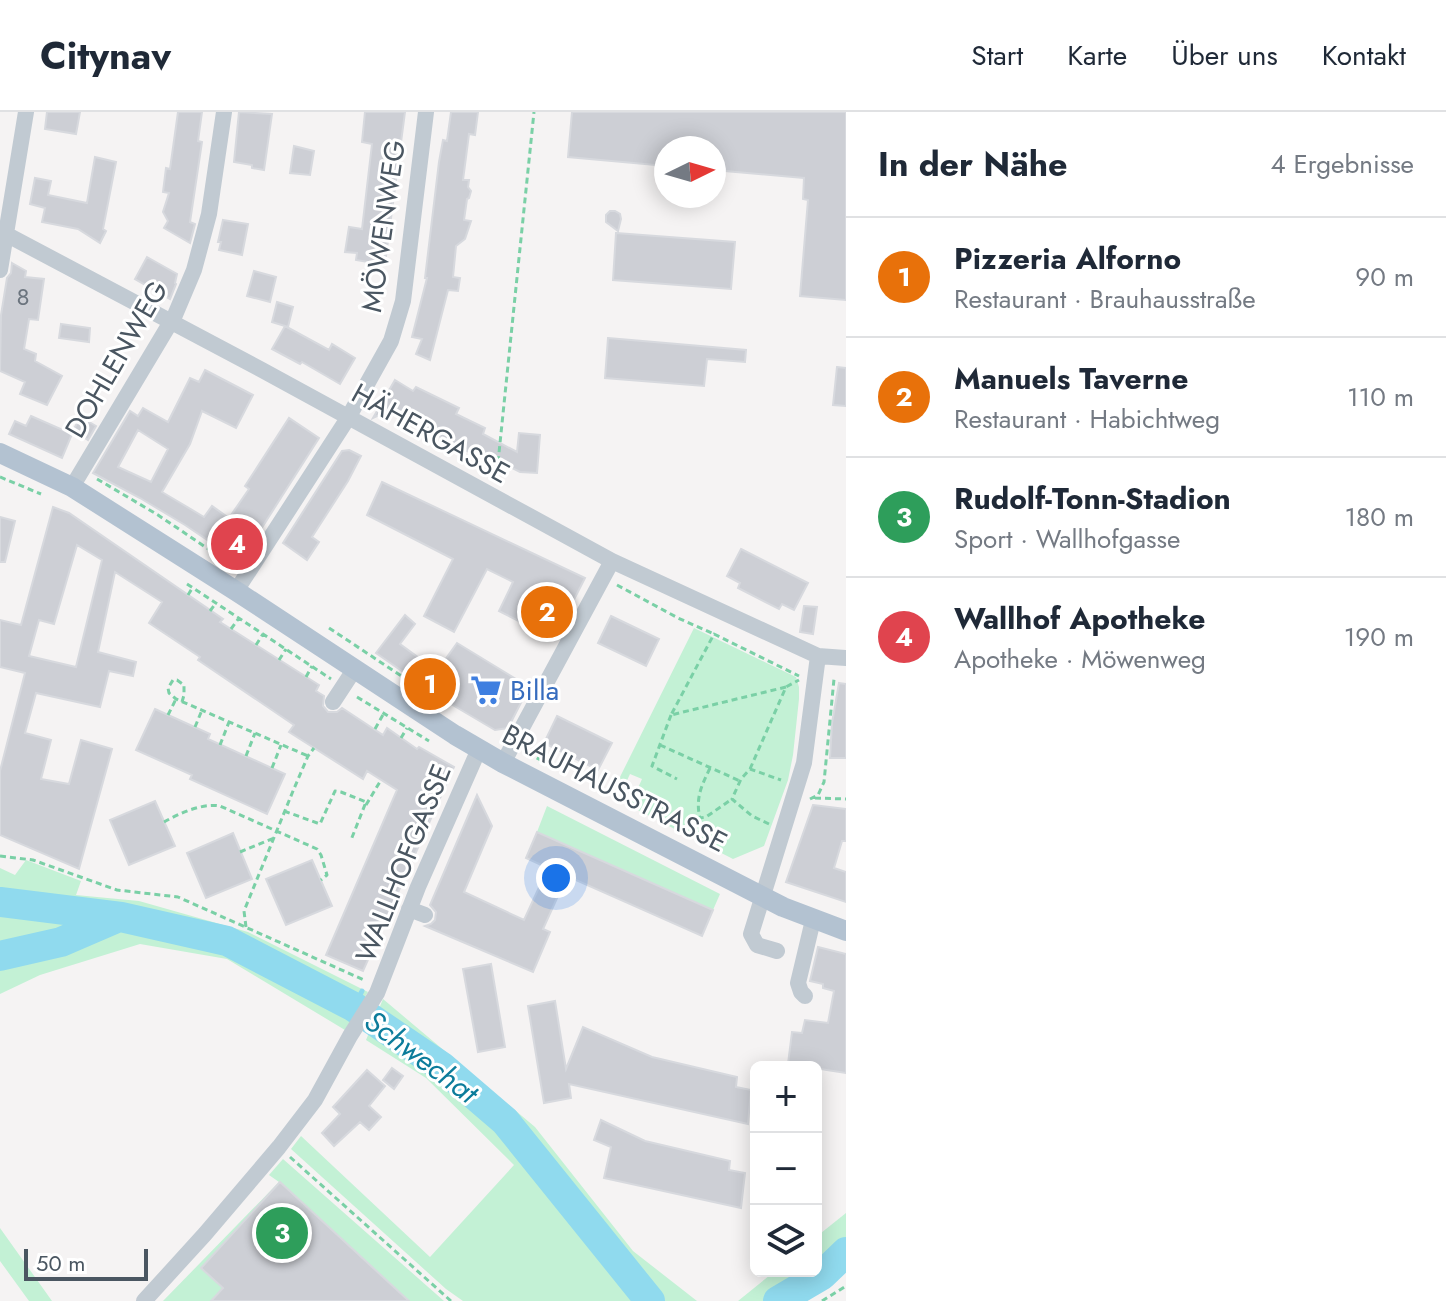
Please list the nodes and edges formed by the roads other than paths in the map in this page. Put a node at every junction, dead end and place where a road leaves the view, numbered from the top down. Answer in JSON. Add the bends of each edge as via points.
{"nodes":[{"id":1,"x":26,"y":112,"type":"edge"},
{"id":2,"x":224,"y":112,"type":"edge"},
{"id":3,"x":426,"y":112,"type":"edge"},
{"id":4,"x":3,"y":232,"type":"edge"},
{"id":5,"x":0,"y":270,"type":"edge"},
{"id":6,"x":171,"y":322,"type":"junction"},
{"id":7,"x":348,"y":418,"type":"junction"},
{"id":8,"x":0,"y":453,"type":"edge"},
{"id":9,"x":77,"y":479,"type":"junction"},
{"id":10,"x":612,"y":561,"type":"junction"},
{"id":11,"x":240,"y":582,"type":"junction"},
{"id":12,"x":818,"y":656,"type":"junction"},
{"id":13,"x":846,"y":658,"type":"edge"},
{"id":14,"x":354,"y":670,"type":"junction"},
{"id":15,"x":333,"y":702,"type":"dead end"},
{"id":16,"x":479,"y":749,"type":"junction"},
{"id":17,"x":507,"y":755,"type":"junction"},
{"id":18,"x":763,"y":897,"type":"junction"},
{"id":19,"x":409,"y":909,"type":"junction"},
{"id":20,"x":425,"y":915,"type":"dead end"},
{"id":21,"x":813,"y":920,"type":"junction"},
{"id":22,"x":846,"y":931,"type":"edge"},
{"id":23,"x":777,"y":951,"type":"dead end"},
{"id":24,"x":805,"y":996,"type":"dead end"},
{"id":25,"x":144,"y":1301,"type":"edge"}],
"edges":[{"from":1,"to":4,"type":"street"},
{"from":2,"to":6,"type":"street","name":"DOHLENWEG","via":[[209,214],[194,270]]},
{"from":3,"to":7,"type":"street","name":"MÖWENWEG","via":[[403,301],[391,341]]},
{"from":4,"to":5,"type":"street"},
{"from":4,"to":6,"type":"street","name":"HÄHERGASSE"},
{"from":6,"to":7,"type":"street","name":"HÄHERGASSE"},
{"from":6,"to":9,"type":"street","name":"DOHLENWEG"},
{"from":7,"to":10,"type":"street","name":"HÄHERGASSE"},
{"from":7,"to":11,"type":"street","name":"MÖWENWEG"},
{"from":8,"to":9,"type":"main road","name":"BRAUHAUSSTRASSE"},
{"from":9,"to":11,"type":"main road","name":"BRAUHAUSSTRASSE"},
{"from":10,"to":12,"type":"street","name":"HÄHERGASSE"},
{"from":10,"to":17,"type":"street"},
{"from":11,"to":14,"type":"main road","name":"BRAUHAUSSTRASSE"},
{"from":12,"to":13,"type":"street","name":"HÄHERGASSE"},
{"from":12,"to":18,"type":"street","via":[[804,763]]},
{"from":14,"to":15,"type":"street"},
{"from":14,"to":16,"type":"main road","name":"BRAUHAUSSTRASSE"},
{"from":16,"to":17,"type":"main road","name":"BRAUHAUSSTRASSE"},
{"from":16,"to":19,"type":"street","name":"WALLHOFGASSE"},
{"from":17,"to":18,"type":"main road","name":"BRAUHAUSSTRASSE"},
{"from":18,"to":21,"type":"main road","name":"BRAUHAUSSTRASSE"},
{"from":18,"to":23,"type":"street","via":[[751,934],[757,945]]},
{"from":19,"to":20,"type":"street"},
{"from":19,"to":25,"type":"street","name":"WALLHOFGASSE","via":[[379,990],[315,1100]]},
{"from":21,"to":22,"type":"main road","name":"BRAUHAUSSTRASSE"},
{"from":21,"to":24,"type":"street","via":[[798,983]]}]}
